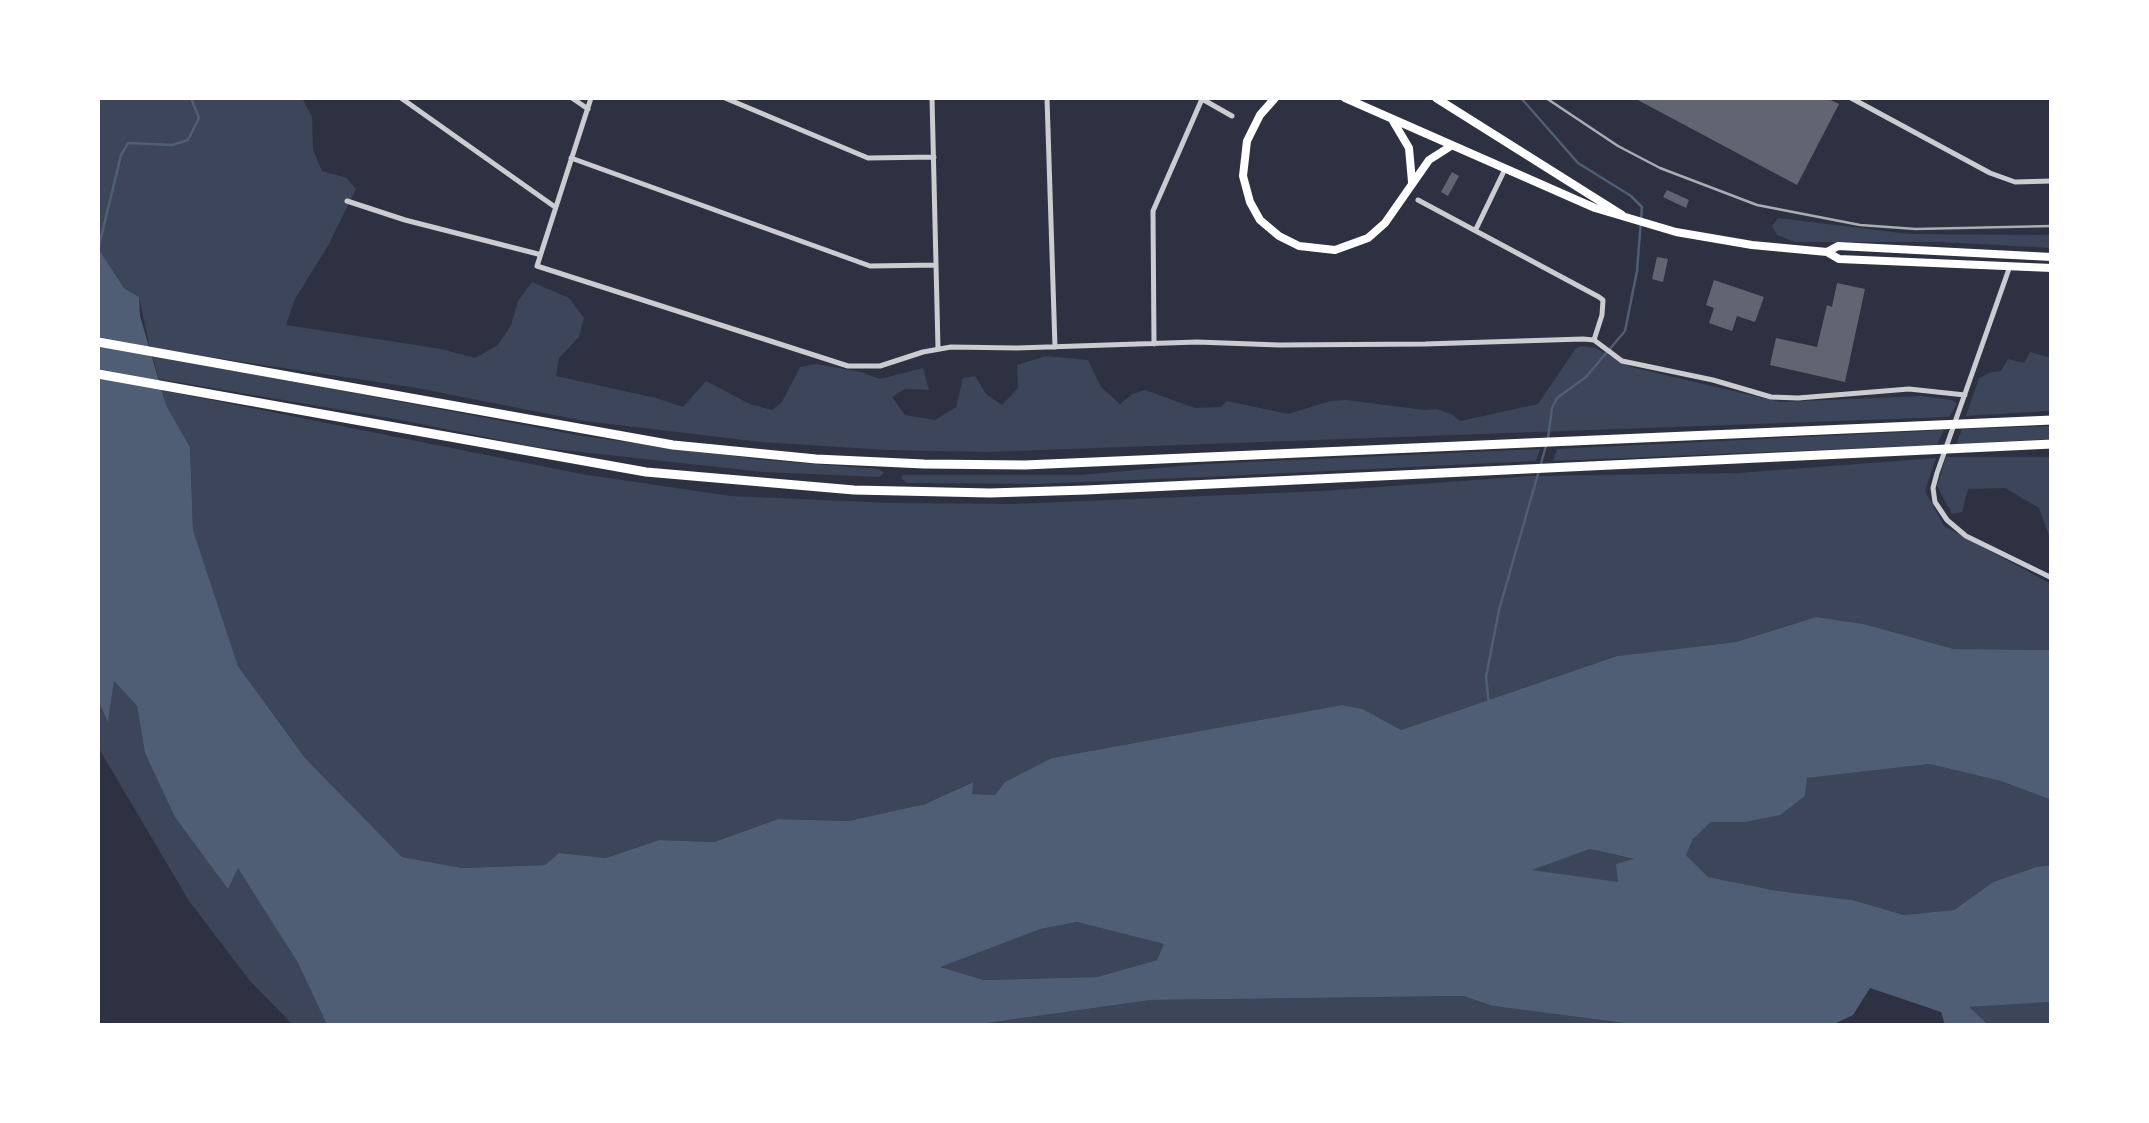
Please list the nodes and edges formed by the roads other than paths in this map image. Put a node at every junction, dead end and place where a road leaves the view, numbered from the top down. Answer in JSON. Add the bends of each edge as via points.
{"nodes":[{"id":1,"x":400,"y":98,"type":"edge"},
{"id":2,"x":572,"y":98,"type":"edge"},
{"id":3,"x":592,"y":98,"type":"edge"},
{"id":4,"x":725,"y":98,"type":"edge"},
{"id":5,"x":932,"y":98,"type":"edge"},
{"id":6,"x":1048,"y":98,"type":"edge"},
{"id":7,"x":1200,"y":98,"type":"edge"},
{"id":8,"x":1346,"y":98,"type":"edge"},
{"id":9,"x":1436,"y":98,"type":"edge"},
{"id":10,"x":1851,"y":98,"type":"edge"},
{"id":11,"x":1274,"y":100,"type":"edge"},
{"id":12,"x":588,"y":109,"type":"junction"},
{"id":13,"x":1232,"y":116,"type":"dead end"},
{"id":14,"x":1392,"y":120,"type":"junction"},
{"id":15,"x":1451,"y":146,"type":"junction"},
{"id":16,"x":934,"y":157,"type":"junction"},
{"id":17,"x":572,"y":158,"type":"junction"},
{"id":18,"x":1504,"y":169,"type":"junction"},
{"id":19,"x":2052,"y":181,"type":"edge"},
{"id":20,"x":1412,"y":182,"type":"junction"},
{"id":21,"x":1418,"y":200,"type":"dead end"},
{"id":22,"x":347,"y":201,"type":"dead end"},
{"id":23,"x":554,"y":207,"type":"junction"},
{"id":24,"x":1630,"y":220,"type":"junction"},
{"id":25,"x":1476,"y":230,"type":"junction"},
{"id":26,"x":1827,"y":252,"type":"junction"},
{"id":27,"x":538,"y":254,"type":"junction"},
{"id":28,"x":2052,"y":257,"type":"edge"},
{"id":29,"x":936,"y":265,"type":"junction"},
{"id":30,"x":2010,"y":266,"type":"junction"},
{"id":31,"x":2052,"y":268,"type":"edge"},
{"id":32,"x":1594,"y":340,"type":"junction"},
{"id":33,"x":98,"y":342,"type":"edge"},
{"id":34,"x":1154,"y":344,"type":"junction"},
{"id":35,"x":1054,"y":347,"type":"junction"},
{"id":36,"x":938,"y":348,"type":"junction"},
{"id":37,"x":98,"y":374,"type":"edge"},
{"id":38,"x":1965,"y":395,"type":"junction"},
{"id":39,"x":2052,"y":420,"type":"edge"},
{"id":40,"x":2052,"y":444,"type":"edge"},
{"id":41,"x":2052,"y":578,"type":"edge"}],
"edges":[{"from":1,"to":23,"type":"street"},
{"from":2,"to":12,"type":"street"},
{"from":3,"to":12,"type":"street"},
{"from":4,"to":16,"type":"street","via":[[868,158]]},
{"from":5,"to":16,"type":"street"},
{"from":6,"to":35,"type":"street"},
{"from":7,"to":13,"type":"street"},
{"from":7,"to":34,"type":"street","via":[[1152,211]]},
{"from":8,"to":14,"type":"main road"},
{"from":9,"to":24,"type":"main road"},
{"from":10,"to":19,"type":"street","via":[[1990,173],[2015,182]]},
{"from":11,"to":20,"type":"main road","via":[[1247,141],[1243,176],[1255,211],[1278,236],[1310,249],[1350,246],[1381,228]]},
{"from":12,"to":17,"type":"street"},
{"from":14,"to":15,"type":"main road"},
{"from":14,"to":20,"type":"main road","via":[[1410,148]]},
{"from":15,"to":18,"type":"main road"},
{"from":15,"to":20,"type":"main road"},
{"from":16,"to":29,"type":"street"},
{"from":17,"to":23,"type":"street"},
{"from":17,"to":29,"type":"street","via":[[870,266]]},
{"from":18,"to":24,"type":"main road"},
{"from":18,"to":25,"type":"street"},
{"from":21,"to":25,"type":"street"},
{"from":22,"to":27,"type":"street"},
{"from":23,"to":27,"type":"street"},
{"from":24,"to":26,"type":"main road","via":[[1752,245]]},
{"from":25,"to":32,"type":"street","via":[[1602,300]]},
{"from":26,"to":28,"type":"main road","via":[[1838,246]]},
{"from":26,"to":30,"type":"main road","via":[[1839,259]]},
{"from":27,"to":36,"type":"street","via":[[543,269],[848,366],[880,366]]},
{"from":29,"to":36,"type":"street"},
{"from":30,"to":31,"type":"main road"},
{"from":30,"to":38,"type":"street"},
{"from":32,"to":34,"type":"street"},
{"from":32,"to":38,"type":"street","via":[[1622,361],[1771,397],[1908,389]]},
{"from":33,"to":39,"type":"highway","via":[[654,442],[816,459],[1025,465]]},
{"from":34,"to":35,"type":"street"},
{"from":35,"to":36,"type":"street"},
{"from":37,"to":40,"type":"highway","via":[[646,472],[854,490],[1009,492]]},
{"from":38,"to":41,"type":"street","via":[[1937,473],[1935,502],[1966,536]]}]}
